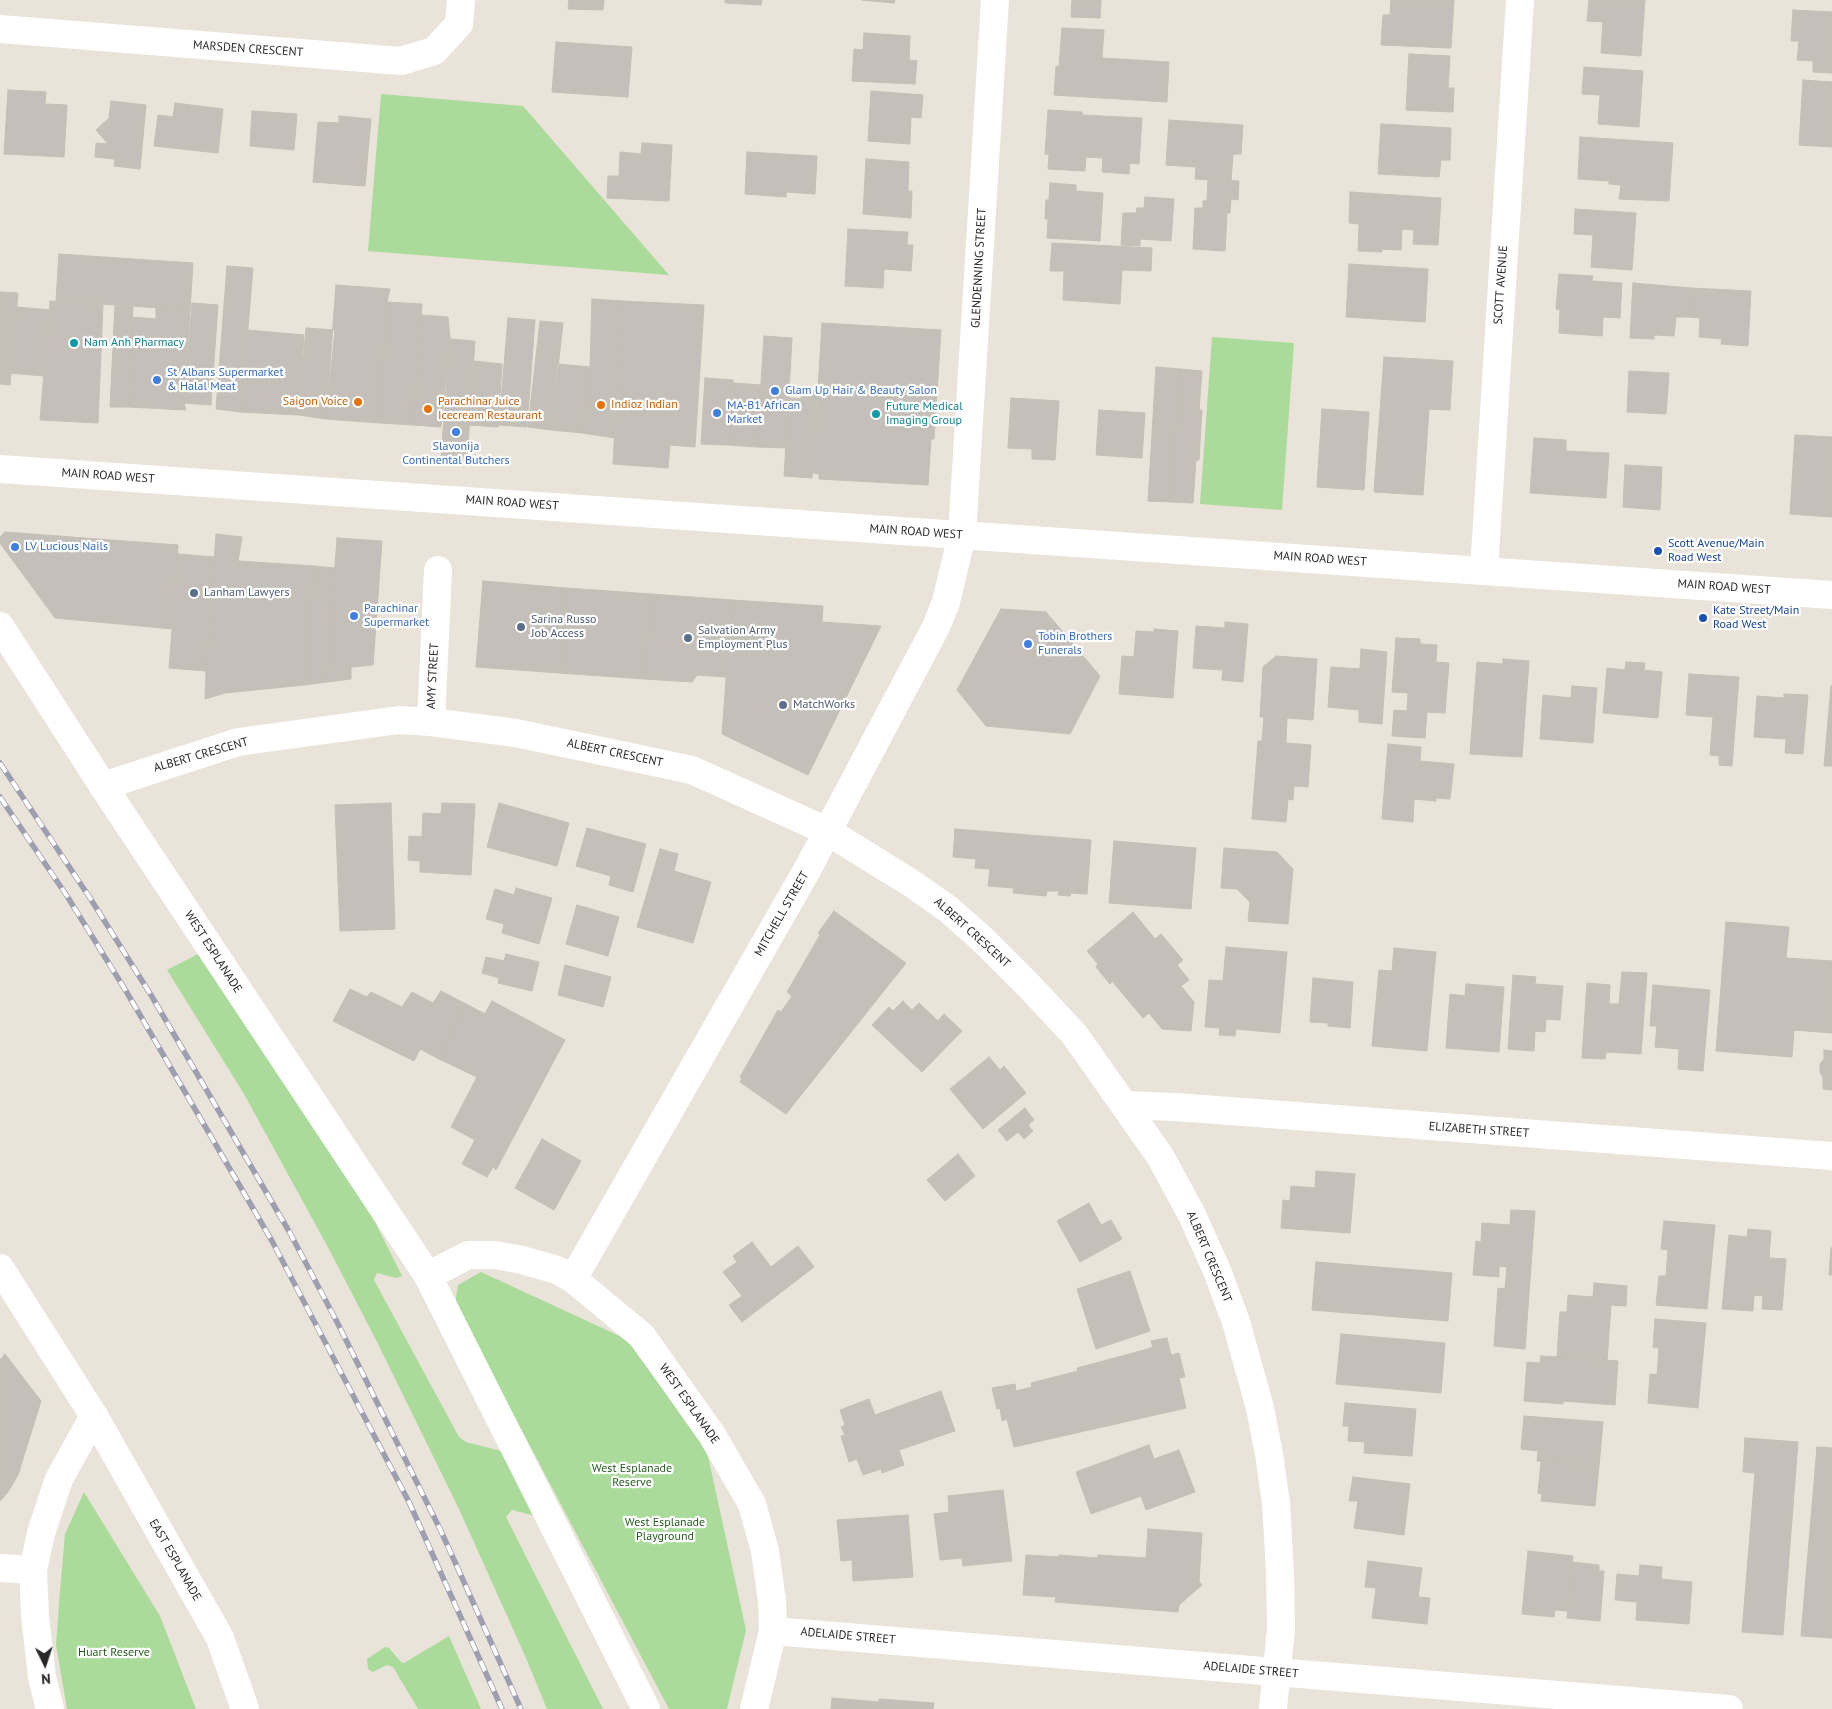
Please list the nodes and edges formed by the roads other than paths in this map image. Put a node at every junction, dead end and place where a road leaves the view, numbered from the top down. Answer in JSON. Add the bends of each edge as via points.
{"nodes":[{"id":1,"x":461,"y":0,"type":"edge"},
{"id":2,"x":995,"y":0,"type":"edge"},
{"id":3,"x":1520,"y":0,"type":"edge"},
{"id":4,"x":0,"y":29,"type":"edge"},
{"id":5,"x":0,"y":469,"type":"edge"},
{"id":6,"x":962,"y":535,"type":"junction"},
{"id":7,"x":438,"y":570,"type":"dead end"},
{"id":8,"x":1484,"y":570,"type":"junction"},
{"id":9,"x":1832,"y":595,"type":"edge"},
{"id":10,"x":0,"y":626,"type":"edge"},
{"id":11,"x":431,"y":722,"type":"junction"},
{"id":12,"x":103,"y":786,"type":"junction"},
{"id":13,"x":827,"y":831,"type":"junction"},
{"id":14,"x":1125,"y":1105,"type":"junction"},
{"id":15,"x":1832,"y":1156,"type":"edge"},
{"id":16,"x":0,"y":1268,"type":"edge"},
{"id":17,"x":428,"y":1276,"type":"junction"},
{"id":18,"x":573,"y":1279,"type":"junction"},
{"id":19,"x":94,"y":1416,"type":"junction"},
{"id":20,"x":0,"y":1568,"type":"edge"},
{"id":21,"x":33,"y":1570,"type":"junction"},
{"id":22,"x":773,"y":1631,"type":"junction"},
{"id":23,"x":1278,"y":1672,"type":"junction"},
{"id":24,"x":50,"y":1709,"type":"edge"},
{"id":25,"x":245,"y":1709,"type":"edge"},
{"id":26,"x":646,"y":1709,"type":"edge"},
{"id":27,"x":754,"y":1709,"type":"edge"},
{"id":28,"x":1273,"y":1709,"type":"edge"},
{"id":29,"x":1729,"y":1709,"type":"edge"}],
"edges":[{"from":1,"to":4,"type":"street","name":"MARSDEN CRESCENT","via":[[459,24],[434,52],[400,60]]},
{"from":2,"to":6,"type":"street","name":"GLENDENNING STREET"},
{"from":3,"to":8,"type":"street","name":"SCOTT AVENUE"},
{"from":5,"to":6,"type":"street","name":"MAIN ROAD WEST"},
{"from":6,"to":8,"type":"street","name":"MAIN ROAD WEST"},
{"from":6,"to":13,"type":"street","name":"MITCHELL STREET","via":[[946,602],[936,627]]},
{"from":7,"to":11,"type":"street","name":"AMY STREET"},
{"from":8,"to":9,"type":"street","name":"MAIN ROAD WEST"},
{"from":10,"to":12,"type":"street","name":"WEST ESPLANADE"},
{"from":11,"to":12,"type":"street","name":"ALBERT CRESCENT","via":[[399,720],[238,742]]},
{"from":11,"to":13,"type":"street","name":"ALBERT CRESCENT","via":[[516,733],[692,770]]},
{"from":12,"to":17,"type":"street","name":"WEST ESPLANADE"},
{"from":13,"to":14,"type":"street","name":"ALBERT CRESCENT","via":[[911,883],[982,939],[1074,1034]]},
{"from":13,"to":18,"type":"street","name":"MITCHELL STREET","via":[[808,870]]},
{"from":14,"to":15,"type":"street","name":"ELIZABETH STREET"},
{"from":14,"to":23,"type":"street","name":"ALBERT CRESCENT","via":[[1160,1156],[1192,1215],[1218,1273],[1252,1376],[1276,1502],[1281,1629]]},
{"from":16,"to":19,"type":"street","name":"EAST ESPLANADE"},
{"from":17,"to":18,"type":"street","name":"WEST ESPLANADE","via":[[468,1255],[496,1255],[557,1270]]},
{"from":17,"to":26,"type":"street","name":"WEST ESPLANADE"},
{"from":18,"to":22,"type":"street","name":"WEST ESPLANADE","via":[[642,1336],[712,1435],[752,1504],[765,1551]]},
{"from":19,"to":21,"type":"street","via":[[59,1479]]},
{"from":19,"to":25,"type":"street","name":"EAST ESPLANADE","via":[[220,1638]]},
{"from":20,"to":21,"type":"street"},
{"from":21,"to":24,"type":"street","via":[[41,1667]]},
{"from":22,"to":23,"type":"street","name":"ADELAIDE STREET"},
{"from":22,"to":27,"type":"street","name":"WEST ESPLANADE"},
{"from":23,"to":28,"type":"street","name":"ALBERT CRESCENT"},
{"from":23,"to":29,"type":"street","name":"ADELAIDE STREET"}]}
